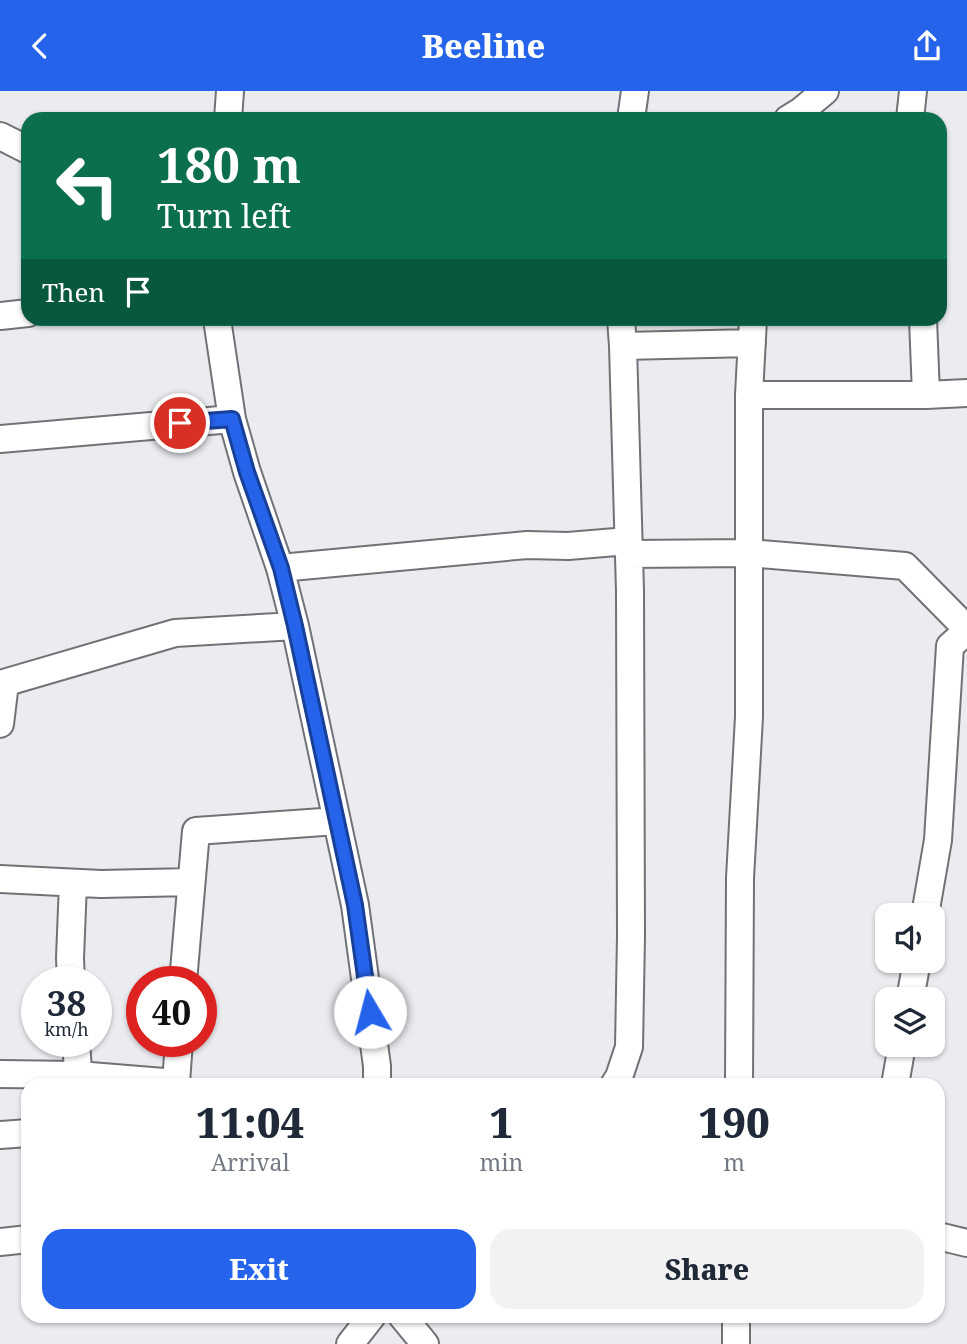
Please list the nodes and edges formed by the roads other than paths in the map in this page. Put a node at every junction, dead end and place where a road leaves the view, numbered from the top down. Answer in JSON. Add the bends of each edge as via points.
{"nodes":[{"id":1,"x":230,"y":91,"type":"edge"},
{"id":2,"x":635,"y":91,"type":"edge"},
{"id":3,"x":825,"y":91,"type":"edge"},
{"id":4,"x":913,"y":91,"type":"edge"},
{"id":5,"x":228,"y":112,"type":"edge"},
{"id":6,"x":632,"y":112,"type":"edge"},
{"id":7,"x":799,"y":112,"type":"edge"},
{"id":8,"x":910,"y":112,"type":"edge"},
{"id":9,"x":0,"y":136,"type":"edge"},
{"id":10,"x":21,"y":146,"type":"edge"},
{"id":11,"x":21,"y":314,"type":"edge"},
{"id":12,"x":0,"y":316,"type":"edge"},
{"id":13,"x":218,"y":326,"type":"edge"},
{"id":14,"x":622,"y":326,"type":"edge"},
{"id":15,"x":923,"y":326,"type":"edge"},
{"id":16,"x":753,"y":331,"type":"edge"},
{"id":17,"x":623,"y":346,"type":"junction"},
{"id":18,"x":967,"y":393,"type":"edge"},
{"id":19,"x":749,"y":395,"type":"junction"},
{"id":20,"x":926,"y":395,"type":"junction"},
{"id":21,"x":232,"y":419,"type":"junction"},
{"id":22,"x":0,"y":439,"type":"edge"},
{"id":23,"x":629,"y":547,"type":"junction"},
{"id":24,"x":748,"y":553,"type":"junction"},
{"id":25,"x":281,"y":568,"type":"junction"},
{"id":26,"x":295,"y":626,"type":"junction"},
{"id":27,"x":967,"y":630,"type":"edge"},
{"id":28,"x":2,"y":684,"type":"edge"},
{"id":29,"x":0,"y":725,"type":"edge"},
{"id":30,"x":337,"y":821,"type":"junction"},
{"id":31,"x":0,"y":879,"type":"edge"},
{"id":32,"x":73,"y":883,"type":"junction"},
{"id":33,"x":191,"y":883,"type":"junction"},
{"id":34,"x":927,"y":903,"type":"edge"},
{"id":35,"x":70,"y":966,"type":"edge"},
{"id":36,"x":184,"y":966,"type":"edge"},
{"id":37,"x":77,"y":1057,"type":"edge"},
{"id":38,"x":178,"y":1057,"type":"edge"},
{"id":39,"x":900,"y":1057,"type":"edge"},
{"id":40,"x":0,"y":1074,"type":"edge"},
{"id":41,"x":52,"y":1078,"type":"edge"},
{"id":42,"x":78,"y":1078,"type":"edge"},
{"id":43,"x":176,"y":1078,"type":"edge"},
{"id":44,"x":377,"y":1078,"type":"edge"},
{"id":45,"x":618,"y":1078,"type":"edge"},
{"id":46,"x":739,"y":1078,"type":"edge"},
{"id":47,"x":896,"y":1078,"type":"edge"},
{"id":48,"x":21,"y":1134,"type":"edge"},
{"id":49,"x":0,"y":1135,"type":"edge"},
{"id":50,"x":945,"y":1238,"type":"edge"},
{"id":51,"x":21,"y":1240,"type":"edge"},
{"id":52,"x":0,"y":1242,"type":"edge"},
{"id":53,"x":967,"y":1243,"type":"edge"},
{"id":54,"x":348,"y":1323,"type":"edge"},
{"id":55,"x":367,"y":1323,"type":"edge"},
{"id":56,"x":408,"y":1323,"type":"edge"},
{"id":57,"x":736,"y":1323,"type":"edge"},
{"id":58,"x":341,"y":1344,"type":"edge"},
{"id":59,"x":351,"y":1344,"type":"edge"},
{"id":60,"x":425,"y":1344,"type":"edge"},
{"id":61,"x":736,"y":1344,"type":"edge"}],
"edges":[{"from":1,"to":5,"type":"street"},
{"from":2,"to":6,"type":"street"},
{"from":3,"to":7,"type":"street"},
{"from":4,"to":8,"type":"street"},
{"from":9,"to":10,"type":"street"},
{"from":11,"to":12,"type":"street"},
{"from":13,"to":21,"type":"street"},
{"from":14,"to":17,"type":"street"},
{"from":15,"to":20,"type":"street"},
{"from":16,"to":17,"type":"street"},
{"from":16,"to":19,"type":"street"},
{"from":17,"to":23,"type":"street"},
{"from":18,"to":20,"type":"street"},
{"from":19,"to":20,"type":"street"},
{"from":19,"to":24,"type":"street"},
{"from":21,"to":22,"type":"street"},
{"from":21,"to":25,"type":"street"},
{"from":23,"to":24,"type":"street"},
{"from":23,"to":25,"type":"street","via":[[527,545]]},
{"from":23,"to":45,"type":"street","via":[[629,1047]]},
{"from":24,"to":27,"type":"street","via":[[905,566]]},
{"from":24,"to":46,"type":"street","via":[[749,717],[740,878]]},
{"from":25,"to":26,"type":"street"},
{"from":26,"to":28,"type":"street","via":[[174,633]]},
{"from":26,"to":30,"type":"street"},
{"from":27,"to":34,"type":"street","via":[[950,646],[938,840]]},
{"from":28,"to":29,"type":"street"},
{"from":30,"to":33,"type":"street","via":[[196,831]]},
{"from":30,"to":44,"type":"street","via":[[355,905]]},
{"from":31,"to":32,"type":"street"},
{"from":32,"to":33,"type":"street"},
{"from":32,"to":35,"type":"street"},
{"from":33,"to":36,"type":"street"},
{"from":37,"to":42,"type":"street"},
{"from":38,"to":43,"type":"street"},
{"from":39,"to":47,"type":"street"},
{"from":40,"to":41,"type":"street"},
{"from":48,"to":49,"type":"street"},
{"from":50,"to":53,"type":"street"},
{"from":51,"to":52,"type":"street"},
{"from":54,"to":58,"type":"street"},
{"from":55,"to":59,"type":"street"},
{"from":56,"to":60,"type":"street"},
{"from":57,"to":61,"type":"street"}]}
